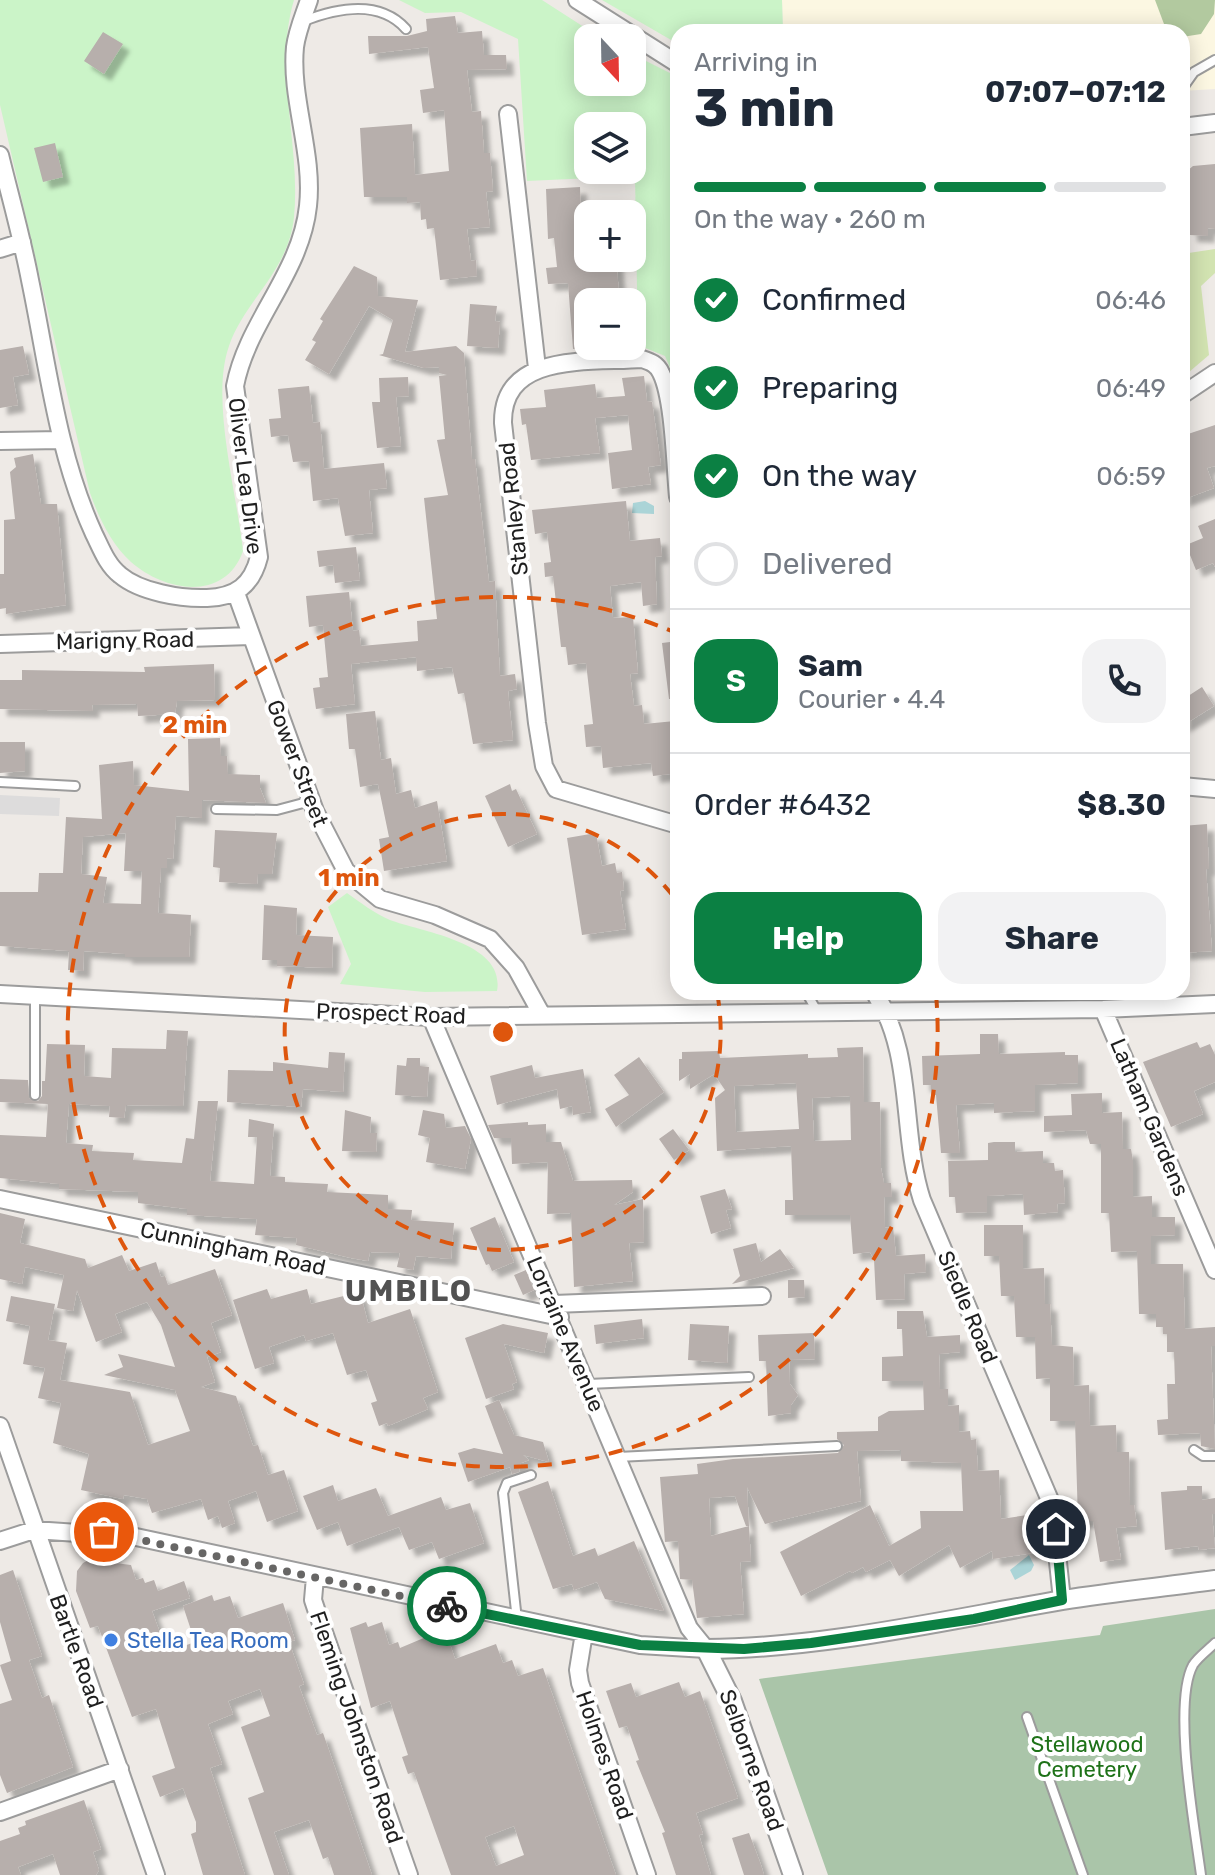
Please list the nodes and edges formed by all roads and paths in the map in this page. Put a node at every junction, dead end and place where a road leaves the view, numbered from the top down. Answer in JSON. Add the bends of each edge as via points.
{"nodes":[{"id":1,"x":309,"y":0,"type":"edge"},
{"id":2,"x":577,"y":0,"type":"edge"},
{"id":3,"x":302,"y":21,"type":"junction"},
{"id":4,"x":406,"y":29,"type":"dead end"},
{"id":5,"x":670,"y":59,"type":"edge"},
{"id":6,"x":1215,"y":60,"type":"edge"},
{"id":7,"x":1190,"y":78,"type":"edge"},
{"id":8,"x":508,"y":114,"type":"dead end"},
{"id":9,"x":1215,"y":123,"type":"edge"},
{"id":10,"x":1190,"y":126,"type":"edge"},
{"id":11,"x":0,"y":155,"type":"edge"},
{"id":12,"x":22,"y":242,"type":"junction"},
{"id":13,"x":0,"y":249,"type":"edge"},
{"id":14,"x":537,"y":368,"type":"junction"},
{"id":15,"x":1215,"y":373,"type":"edge"},
{"id":16,"x":1190,"y":390,"type":"edge"},
{"id":17,"x":670,"y":394,"type":"edge"},
{"id":18,"x":61,"y":440,"type":"junction"},
{"id":19,"x":0,"y":441,"type":"edge"},
{"id":20,"x":236,"y":593,"type":"junction"},
{"id":21,"x":251,"y":636,"type":"junction"},
{"id":22,"x":0,"y":644,"type":"edge"},
{"id":23,"x":0,"y":782,"type":"edge"},
{"id":24,"x":75,"y":786,"type":"dead end"},
{"id":25,"x":1190,"y":787,"type":"edge"},
{"id":26,"x":1215,"y":789,"type":"edge"},
{"id":27,"x":311,"y":801,"type":"junction"},
{"id":28,"x":216,"y":809,"type":"dead end"},
{"id":29,"x":670,"y":823,"type":"edge"},
{"id":30,"x":0,"y":994,"type":"edge"},
{"id":31,"x":35,"y":996,"type":"junction"},
{"id":32,"x":811,"y":1000,"type":"edge"},
{"id":33,"x":879,"y":1000,"type":"edge"},
{"id":34,"x":1215,"y":1004,"type":"edge"},
{"id":35,"x":885,"y":1009,"type":"junction"},
{"id":36,"x":1103,"y":1009,"type":"junction"},
{"id":37,"x":817,"y":1011,"type":"junction"},
{"id":38,"x":542,"y":1015,"type":"junction"},
{"id":39,"x":431,"y":1017,"type":"junction"},
{"id":40,"x":35,"y":1095,"type":"dead end"},
{"id":41,"x":0,"y":1199,"type":"edge"},
{"id":42,"x":1215,"y":1270,"type":"edge"},
{"id":43,"x":762,"y":1296,"type":"dead end"},
{"id":44,"x":557,"y":1310,"type":"junction"},
{"id":45,"x":749,"y":1377,"type":"dead end"},
{"id":46,"x":588,"y":1384,"type":"junction"},
{"id":47,"x":0,"y":1426,"type":"edge"},
{"id":48,"x":837,"y":1446,"type":"dead end"},
{"id":49,"x":1194,"y":1450,"type":"dead end"},
{"id":50,"x":1215,"y":1456,"type":"edge"},
{"id":51,"x":618,"y":1457,"type":"junction"},
{"id":52,"x":531,"y":1475,"type":"dead end"},
{"id":53,"x":34,"y":1530,"type":"junction"},
{"id":54,"x":0,"y":1541,"type":"edge"},
{"id":55,"x":315,"y":1577,"type":"junction"},
{"id":56,"x":1215,"y":1580,"type":"edge"},
{"id":57,"x":1062,"y":1600,"type":"junction"},
{"id":58,"x":517,"y":1621,"type":"junction"},
{"id":59,"x":584,"y":1633,"type":"junction"},
{"id":60,"x":1215,"y":1643,"type":"edge"},
{"id":61,"x":706,"y":1649,"type":"junction"},
{"id":62,"x":1027,"y":1717,"type":"dead end"},
{"id":63,"x":120,"y":1769,"type":"junction"},
{"id":64,"x":0,"y":1812,"type":"edge"},
{"id":65,"x":156,"y":1875,"type":"edge"},
{"id":66,"x":409,"y":1875,"type":"edge"},
{"id":67,"x":647,"y":1875,"type":"edge"},
{"id":68,"x":793,"y":1875,"type":"edge"},
{"id":69,"x":1083,"y":1875,"type":"edge"},
{"id":70,"x":1201,"y":1875,"type":"edge"}],
"edges":[{"from":1,"to":3,"type":"street","name":"Oliver Lea Drive"},
{"from":2,"to":5,"type":"street"},
{"from":3,"to":4,"type":"lane","via":[[342,6],[369,4],[391,11]]},
{"from":3,"to":20,"type":"street","name":"Oliver Lea Drive","via":[[295,48],[309,205],[292,264],[237,375],[236,407],[259,557],[254,575]]},
{"from":6,"to":7,"type":"lane"},
{"from":8,"to":14,"type":"street"},
{"from":9,"to":10,"type":"street"},
{"from":11,"to":12,"type":"street"},
{"from":12,"to":13,"type":"street"},
{"from":12,"to":18,"type":"street"},
{"from":14,"to":17,"type":"street","via":[[642,359],[656,364]]},
{"from":14,"to":29,"type":"street","name":"Stanley Road","via":[[509,390],[503,406],[544,766],[556,789]]},
{"from":15,"to":16,"type":"street"},
{"from":18,"to":19,"type":"street"},
{"from":18,"to":20,"type":"street","via":[[79,499],[117,574],[180,597]]},
{"from":20,"to":21,"type":"street","name":"Gower Street"},
{"from":21,"to":22,"type":"street","name":"Marigny Road"},
{"from":21,"to":27,"type":"street","name":"Gower Street"},
{"from":23,"to":24,"type":"lane"},
{"from":25,"to":26,"type":"street"},
{"from":27,"to":28,"type":"lane","via":[[277,810]]},
{"from":27,"to":38,"type":"street","name":"Gower Street","via":[[330,845],[353,879],[380,899],[490,939],[516,968]]},
{"from":30,"to":31,"type":"street","name":"Prospect Road"},
{"from":31,"to":39,"type":"street","name":"Prospect Road"},
{"from":31,"to":40,"type":"lane"},
{"from":32,"to":37,"type":"lane"},
{"from":33,"to":35,"type":"street"},
{"from":34,"to":36,"type":"street","name":"Prospect Road"},
{"from":35,"to":36,"type":"street","name":"Prospect Road"},
{"from":35,"to":37,"type":"street","name":"Prospect Road"},
{"from":35,"to":57,"type":"street","name":"Siedle Road","via":[[899,1049],[914,1176],[1052,1505]]},
{"from":36,"to":42,"type":"street","name":"Latham Gardens"},
{"from":37,"to":38,"type":"street","name":"Prospect Road"},
{"from":38,"to":39,"type":"street","name":"Prospect Road"},
{"from":39,"to":44,"type":"street","name":"Lorraine Avenue"},
{"from":41,"to":44,"type":"street","name":"Cunningham Road"},
{"from":43,"to":44,"type":"street","name":"Cunningham Road"},
{"from":44,"to":46,"type":"street","name":"Lorraine Avenue"},
{"from":45,"to":46,"type":"lane"},
{"from":46,"to":51,"type":"street","name":"Lorraine Avenue"},
{"from":47,"to":53,"type":"street","name":"Bartle Road"},
{"from":48,"to":51,"type":"lane"},
{"from":49,"to":50,"type":"lane"},
{"from":51,"to":61,"type":"street","name":"Lorraine Avenue","via":[[689,1628]]},
{"from":52,"to":58,"type":"lane","via":[[507,1483],[503,1493]]},
{"from":53,"to":54,"type":"street"},
{"from":53,"to":55,"type":"street","via":[[136,1537]]},
{"from":53,"to":63,"type":"street","name":"Bartle Road"},
{"from":55,"to":58,"type":"street"},
{"from":55,"to":66,"type":"street","name":"Fleming Johnston Road","via":[[313,1600]]},
{"from":56,"to":57,"type":"street"},
{"from":57,"to":61,"type":"street","via":[[811,1643]]},
{"from":58,"to":59,"type":"street"},
{"from":59,"to":61,"type":"street","via":[[640,1645]]},
{"from":59,"to":67,"type":"street","name":"Holmes Road","via":[[580,1683]]},
{"from":60,"to":70,"type":"lane","via":[[1193,1665],[1184,1745]]},
{"from":61,"to":68,"type":"street","name":"Selborne Road","via":[[732,1701]]},
{"from":62,"to":69,"type":"lane"},
{"from":63,"to":64,"type":"street"},
{"from":63,"to":65,"type":"street","name":"Bartle Road"}]}
